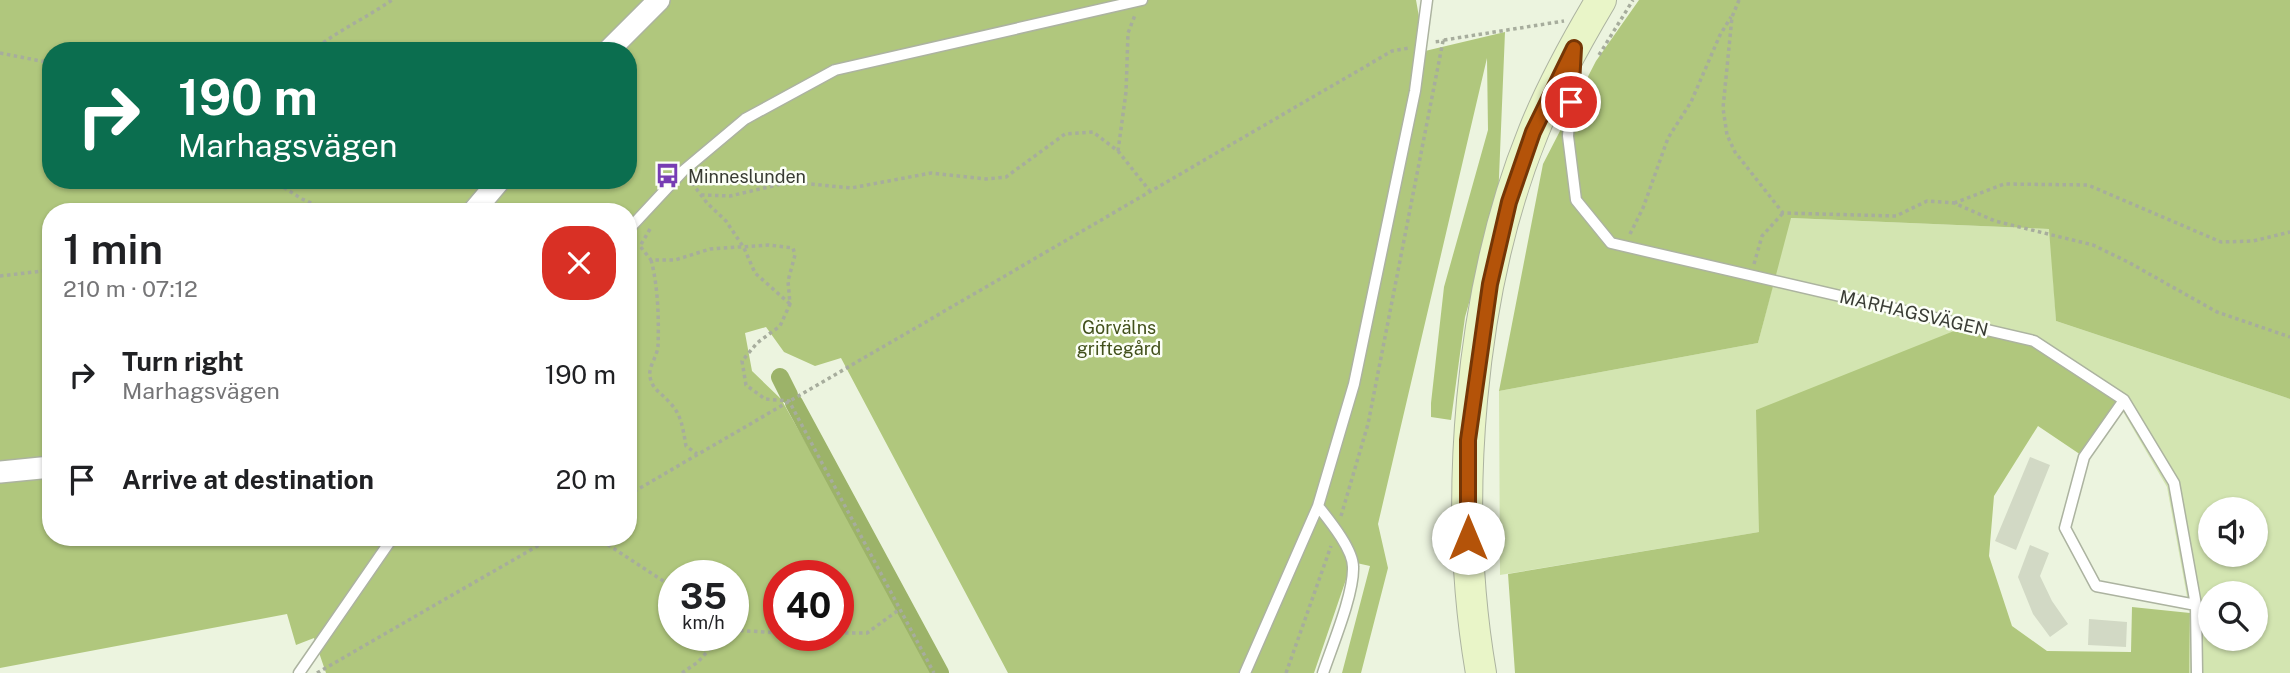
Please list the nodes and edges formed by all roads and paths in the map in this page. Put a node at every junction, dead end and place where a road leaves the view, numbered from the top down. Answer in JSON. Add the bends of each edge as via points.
{"nodes":[{"id":1,"x":392,"y":0,"type":"edge"},
{"id":2,"x":659,"y":0,"type":"edge"},
{"id":3,"x":1142,"y":0,"type":"edge"},
{"id":4,"x":1427,"y":0,"type":"edge"},
{"id":5,"x":1633,"y":0,"type":"edge"},
{"id":6,"x":1739,"y":0,"type":"edge"},
{"id":7,"x":1595,"y":9,"type":"edge"},
{"id":8,"x":1732,"y":17,"type":"junction"},
{"id":9,"x":1443,"y":40,"type":"dead end"},
{"id":10,"x":323,"y":42,"type":"edge"},
{"id":11,"x":617,"y":42,"type":"edge"},
{"id":12,"x":1421,"y":45,"type":"junction"},
{"id":13,"x":1586,"y":52,"type":"junction"},
{"id":14,"x":0,"y":53,"type":"edge"},
{"id":15,"x":42,"y":61,"type":"edge"},
{"id":16,"x":1118,"y":151,"type":"junction"},
{"id":17,"x":683,"y":172,"type":"junction"},
{"id":18,"x":286,"y":189,"type":"edge"},
{"id":19,"x":492,"y":189,"type":"edge"},
{"id":20,"x":1149,"y":190,"type":"junction"},
{"id":21,"x":701,"y":195,"type":"junction"},
{"id":22,"x":311,"y":203,"type":"edge"},
{"id":23,"x":481,"y":203,"type":"edge"},
{"id":24,"x":1954,"y":203,"type":"junction"},
{"id":25,"x":1783,"y":213,"type":"junction"},
{"id":26,"x":656,"y":220,"type":"dead end"},
{"id":27,"x":637,"y":221,"type":"edge"},
{"id":28,"x":2290,"y":232,"type":"edge"},
{"id":29,"x":1624,"y":246,"type":"junction"},
{"id":30,"x":744,"y":248,"type":"junction"},
{"id":31,"x":651,"y":260,"type":"junction"},
{"id":32,"x":42,"y":271,"type":"edge"},
{"id":33,"x":1751,"y":275,"type":"junction"},
{"id":34,"x":0,"y":276,"type":"edge"},
{"id":35,"x":790,"y":304,"type":"junction"},
{"id":36,"x":2290,"y":337,"type":"edge"},
{"id":37,"x":2124,"y":400,"type":"junction"},
{"id":38,"x":789,"y":401,"type":"junction"},
{"id":39,"x":697,"y":454,"type":"junction"},
{"id":40,"x":42,"y":468,"type":"edge"},
{"id":41,"x":0,"y":472,"type":"edge"},
{"id":42,"x":637,"y":490,"type":"edge"},
{"id":43,"x":1318,"y":506,"type":"junction"},
{"id":44,"x":387,"y":546,"type":"edge"},
{"id":45,"x":537,"y":546,"type":"edge"},
{"id":46,"x":610,"y":546,"type":"edge"},
{"id":47,"x":658,"y":578,"type":"edge"},
{"id":48,"x":2196,"y":605,"type":"junction"},
{"id":49,"x":900,"y":609,"type":"junction"},
{"id":50,"x":854,"y":633,"type":"edge"},
{"id":51,"x":708,"y":651,"type":"edge"},
{"id":52,"x":299,"y":673,"type":"edge"},
{"id":53,"x":317,"y":673,"type":"edge"},
{"id":54,"x":682,"y":673,"type":"edge"},
{"id":55,"x":934,"y":673,"type":"edge"},
{"id":56,"x":1245,"y":673,"type":"edge"},
{"id":57,"x":1323,"y":673,"type":"edge"},
{"id":58,"x":1481,"y":673,"type":"edge"},
{"id":59,"x":2197,"y":673,"type":"edge"}],
"edges":[{"from":1,"to":10,"type":"path"},
{"from":2,"to":11,"type":"street"},
{"from":3,"to":16,"type":"path","via":[[1128,33]]},
{"from":3,"to":17,"type":"lane","via":[[835,71],[745,119]]},
{"from":4,"to":12,"type":"lane"},
{"from":5,"to":13,"type":"path"},
{"from":6,"to":8,"type":"path"},
{"from":7,"to":9,"type":"path"},
{"from":7,"to":13,"type":"street"},
{"from":8,"to":25,"type":"path","via":[[1723,108],[1727,135]]},
{"from":8,"to":29,"type":"path","via":[[1691,103],[1668,138]]},
{"from":12,"to":20,"type":"path","via":[[1392,51]]},
{"from":12,"to":43,"type":"lane","via":[[1354,384]]},
{"from":13,"to":29,"type":"lane","name":"MARHAGSVÄGEN","via":[[1568,136],[1576,200],[1611,243]]},
{"from":13,"to":58,"type":"street","via":[[1533,132],[1509,202],[1490,284],[1468,440],[1468,538]]},
{"from":14,"to":15,"type":"path"},
{"from":16,"to":20,"type":"path"},
{"from":16,"to":21,"type":"path","via":[[1093,132],[1065,134],[1006,177],[931,173],[851,188],[790,182],[730,196]]},
{"from":17,"to":21,"type":"path"},
{"from":17,"to":27,"type":"lane"},
{"from":18,"to":22,"type":"path"},
{"from":19,"to":23,"type":"street"},
{"from":20,"to":38,"type":"path"},
{"from":21,"to":30,"type":"path"},
{"from":24,"to":25,"type":"path","via":[[1927,201],[1896,216]]},
{"from":24,"to":28,"type":"path","via":[[2004,184],[2088,185],[2221,242],[2253,242]]},
{"from":24,"to":36,"type":"path","via":[[1995,221],[2093,246],[2217,312]]},
{"from":25,"to":33,"type":"path","via":[[1762,236]]},
{"from":26,"to":31,"type":"path","via":[[640,246]]},
{"from":29,"to":33,"type":"lane","name":"MARHAGSVÄGEN"},
{"from":30,"to":31,"type":"path"},
{"from":30,"to":35,"type":"path","via":[[755,273]]},
{"from":30,"to":35,"type":"path","via":[[793,248]]},
{"from":31,"to":39,"type":"path","via":[[657,282],[658,349],[649,374],[654,389],[681,419],[687,446]]},
{"from":32,"to":34,"type":"path"},
{"from":33,"to":37,"type":"lane","name":"MARHAGSVÄGEN","via":[[2034,341]]},
{"from":35,"to":38,"type":"path","via":[[780,326],[742,361],[746,385],[765,399]]},
{"from":37,"to":48,"type":"lane","name":"MARHAGSVÄGEN","via":[[2174,483]]},
{"from":37,"to":48,"type":"lane","via":[[2084,457],[2064,528],[2096,586]]},
{"from":38,"to":39,"type":"path"},
{"from":38,"to":49,"type":"path"},
{"from":39,"to":42,"type":"path"},
{"from":40,"to":41,"type":"street"},
{"from":43,"to":56,"type":"lane"},
{"from":43,"to":57,"type":"lane","via":[[1337,530],[1353,565]]},
{"from":44,"to":52,"type":"lane"},
{"from":45,"to":53,"type":"path"},
{"from":46,"to":47,"type":"path"},
{"from":48,"to":59,"type":"lane","name":"MARHAGSVÄGEN"},
{"from":49,"to":50,"type":"path","via":[[867,633]]},
{"from":49,"to":55,"type":"path"},
{"from":51,"to":54,"type":"path"}]}
